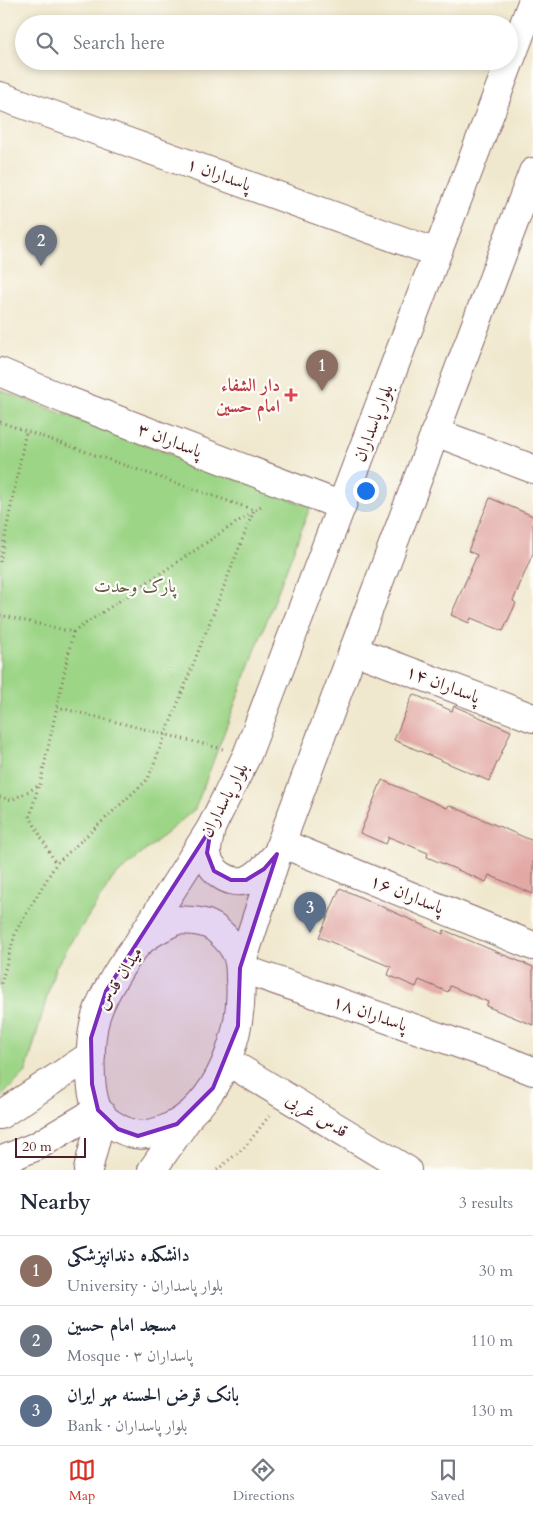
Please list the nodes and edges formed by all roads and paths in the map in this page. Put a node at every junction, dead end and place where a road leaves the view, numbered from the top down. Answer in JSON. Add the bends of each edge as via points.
{"nodes":[{"id":1,"x":533,"y":0,"type":"edge"},
{"id":2,"x":518,"y":40,"type":"edge"},
{"id":3,"x":506,"y":70,"type":"edge"},
{"id":4,"x":0,"y":96,"type":"edge"},
{"id":5,"x":533,"y":172,"type":"edge"},
{"id":6,"x":526,"y":215,"type":"edge"},
{"id":7,"x":437,"y":253,"type":"junction"},
{"id":8,"x":0,"y":372,"type":"edge"},
{"id":9,"x":0,"y":422,"type":"edge"},
{"id":10,"x":26,"y":431,"type":"junction"},
{"id":11,"x":435,"y":432,"type":"junction"},
{"id":12,"x":533,"y":469,"type":"edge"},
{"id":13,"x":290,"y":486,"type":"junction"},
{"id":14,"x":342,"y":506,"type":"junction"},
{"id":15,"x":254,"y":510,"type":"junction"},
{"id":16,"x":0,"y":562,"type":"edge"},
{"id":17,"x":0,"y":616,"type":"edge"},
{"id":18,"x":73,"y":632,"type":"junction"},
{"id":19,"x":353,"y":650,"type":"junction"},
{"id":20,"x":57,"y":707,"type":"junction"},
{"id":21,"x":533,"y":718,"type":"edge"},
{"id":22,"x":166,"y":734,"type":"junction"},
{"id":23,"x":247,"y":756,"type":"junction"},
{"id":24,"x":38,"y":786,"type":"junction"},
{"id":25,"x":0,"y":797,"type":"edge"},
{"id":26,"x":211,"y":828,"type":"junction"},
{"id":27,"x":279,"y":848,"type":"junction"},
{"id":28,"x":56,"y":864,"type":"junction"},
{"id":29,"x":138,"y":944,"type":"junction"},
{"id":30,"x":533,"y":946,"type":"edge"},
{"id":31,"x":240,"y":968,"type":"junction"},
{"id":32,"x":0,"y":987,"type":"edge"},
{"id":33,"x":91,"y":1055,"type":"junction"},
{"id":34,"x":227,"y":1060,"type":"junction"},
{"id":35,"x":533,"y":1071,"type":"edge"},
{"id":36,"x":285,"y":1096,"type":"junction"},
{"id":37,"x":195,"y":1109,"type":"junction"},
{"id":38,"x":100,"y":1112,"type":"junction"},
{"id":39,"x":0,"y":1115,"type":"edge"},
{"id":40,"x":0,"y":1162,"type":"edge"},
{"id":41,"x":88,"y":1170,"type":"edge"},
{"id":42,"x":152,"y":1170,"type":"edge"},
{"id":43,"x":217,"y":1170,"type":"edge"},
{"id":44,"x":408,"y":1170,"type":"edge"}],
"edges":[{"from":1,"to":2,"type":"main road","name":"بلوار پاسداران"},
{"from":3,"to":7,"type":"main road","name":"بلوار پاسداران"},
{"from":4,"to":7,"type":"main road","name":"پاسداران ۱"},
{"from":5,"to":6,"type":"main road"},
{"from":6,"to":11,"type":"main road"},
{"from":7,"to":14,"type":"main road","name":"بلوار پاسداران"},
{"from":8,"to":13,"type":"main road","name":"پاسداران ۳"},
{"from":9,"to":10,"type":"path"},
{"from":10,"to":15,"type":"path"},
{"from":10,"to":16,"type":"path"},
{"from":11,"to":12,"type":"main road"},
{"from":11,"to":19,"type":"main road"},
{"from":13,"to":14,"type":"main road","name":"پاسداران ۳"},
{"from":13,"to":15,"type":"path"},
{"from":14,"to":23,"type":"main road","name":"بلوار پاسداران"},
{"from":15,"to":18,"type":"path"},
{"from":15,"to":22,"type":"path"},
{"from":17,"to":18,"type":"path"},
{"from":18,"to":20,"type":"path"},
{"from":19,"to":21,"type":"main road","name":"پاسداران ۱۴"},
{"from":19,"to":27,"type":"main road"},
{"from":20,"to":22,"type":"path"},
{"from":20,"to":24,"type":"path"},
{"from":22,"to":23,"type":"path"},
{"from":22,"to":28,"type":"path","via":[[148,779]]},
{"from":23,"to":26,"type":"main road","name":"بلوار پاسداران"},
{"from":24,"to":25,"type":"path","via":[[12,800]]},
{"from":24,"to":28,"type":"path","via":[[30,817]]},
{"from":26,"to":27,"type":"main road","via":[[207,854],[214,871],[230,880],[246,880],[264,869]]},
{"from":26,"to":29,"type":"main road","name":"بلوار پاسداران"},
{"from":27,"to":30,"type":"main road","name":"پاسداران ۱۶"},
{"from":27,"to":31,"type":"main road"},
{"from":28,"to":32,"type":"path","via":[[16,931]]},
{"from":29,"to":31,"type":"main road","name":"میدان قدس","via":[[176,920],[201,921],[216,928],[235,950]]},
{"from":29,"to":33,"type":"main road","name":"میدان قدس","via":[[106,992],[96,1014]]},
{"from":31,"to":34,"type":"main road","name":"میدان قدس","via":[[238,1026]]},
{"from":31,"to":35,"type":"main road","name":"پاسداران ۱۸"},
{"from":33,"to":38,"type":"main road","name":"میدان قدس","via":[[92,1084]]},
{"from":33,"to":39,"type":"main road"},
{"from":34,"to":36,"type":"main road","name":"قدس غربی"},
{"from":34,"to":37,"type":"main road","name":"میدان قدس","via":[[213,1088]]},
{"from":36,"to":43,"type":"path","via":[[246,1146]]},
{"from":36,"to":44,"type":"main road","name":"قدس غربی"},
{"from":37,"to":38,"type":"main road","name":"میدان قدس","via":[[177,1124],[138,1136],[118,1129]]},
{"from":37,"to":42,"type":"main road"},
{"from":38,"to":40,"type":"main road"},
{"from":38,"to":41,"type":"main road"}]}
